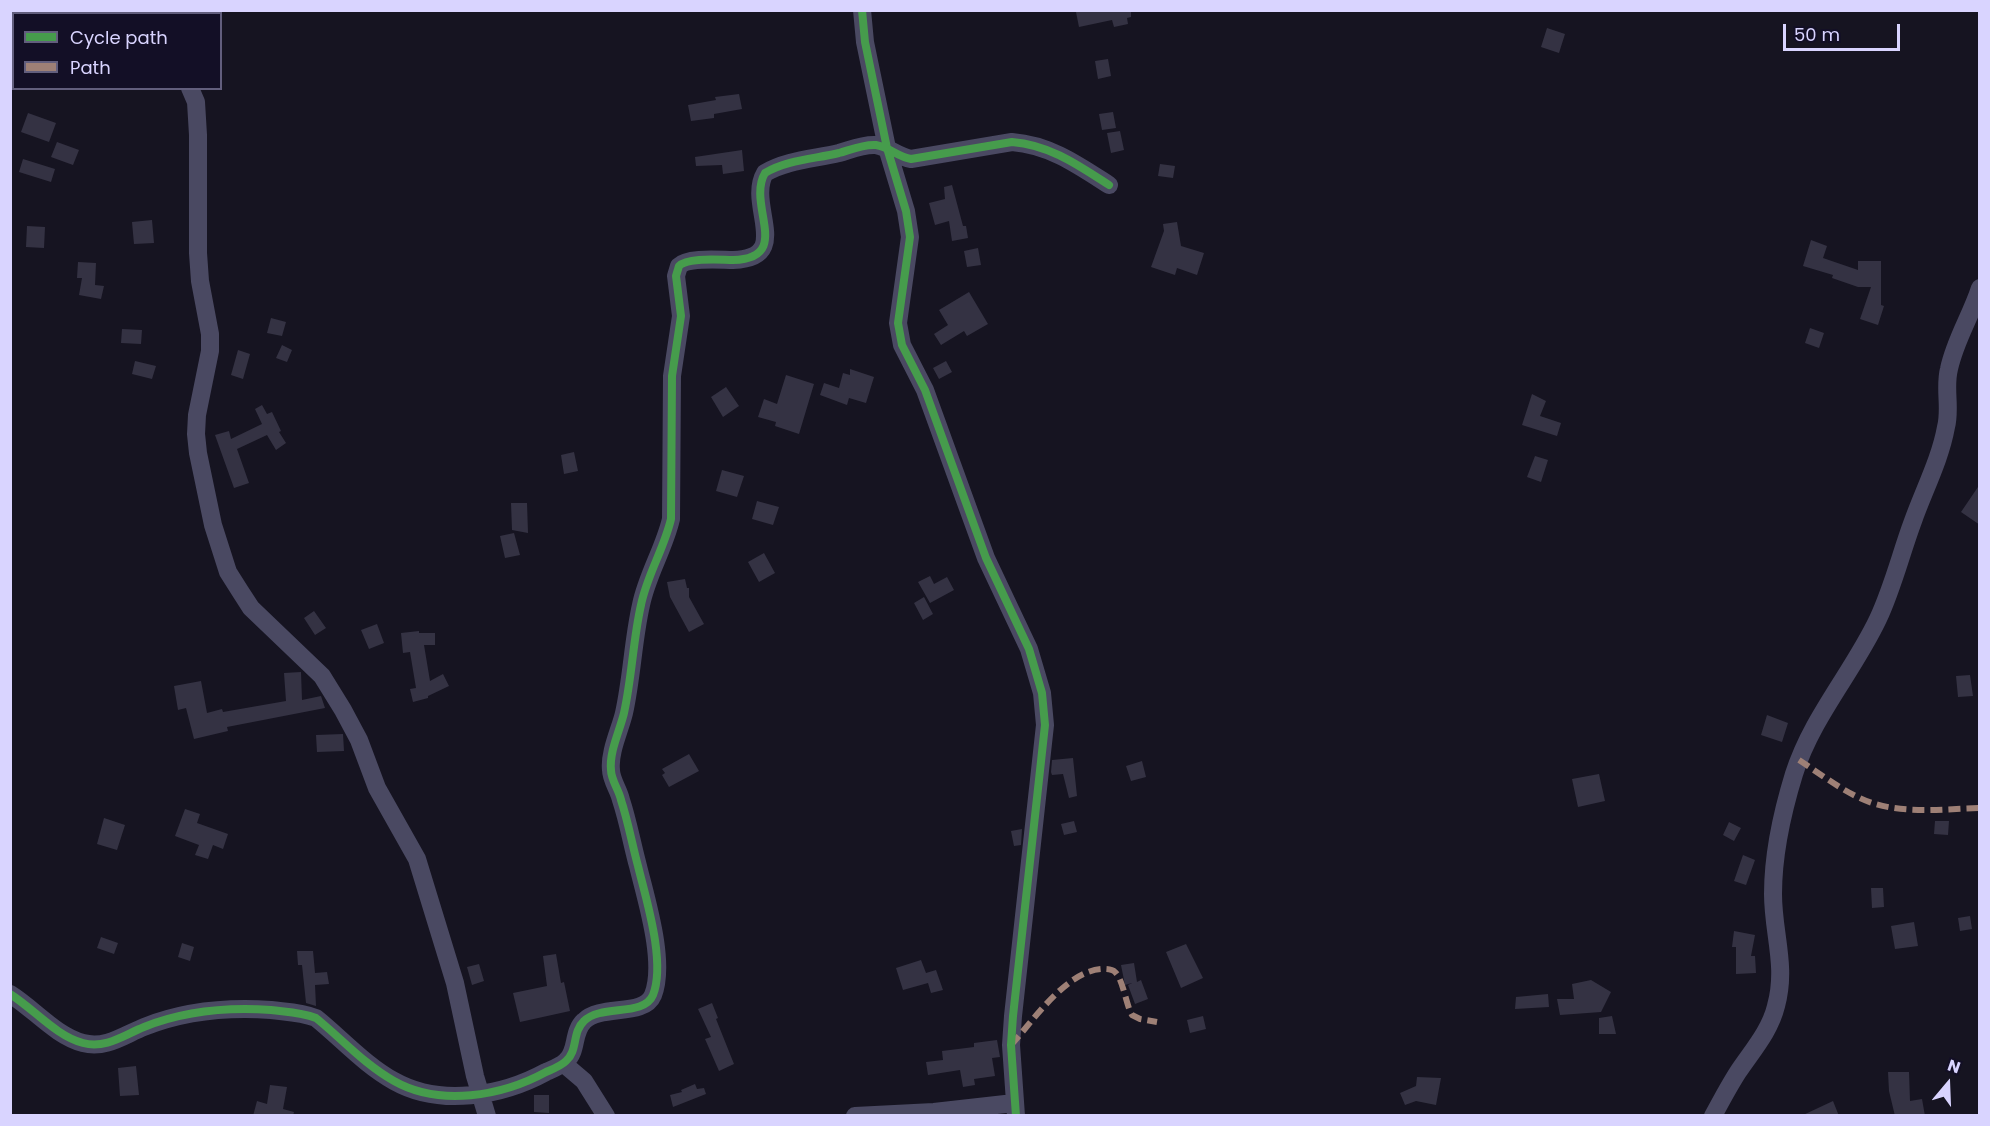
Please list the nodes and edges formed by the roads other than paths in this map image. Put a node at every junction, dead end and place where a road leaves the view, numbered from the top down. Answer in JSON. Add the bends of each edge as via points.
{"nodes":[{"id":1,"x":862,"y":10,"type":"edge"},
{"id":2,"x":191,"y":90,"type":"edge"},
{"id":3,"x":887,"y":148,"type":"junction"},
{"id":4,"x":1109,"y":185,"type":"dead end"},
{"id":5,"x":1980,"y":288,"type":"edge"},
{"id":6,"x":10,"y":994,"type":"edge"},
{"id":7,"x":564,"y":1064,"type":"junction"},
{"id":8,"x":480,"y":1093,"type":"junction"},
{"id":9,"x":1015,"y":1109,"type":"edge"},
{"id":10,"x":487,"y":1116,"type":"edge"},
{"id":11,"x":606,"y":1116,"type":"edge"},
{"id":12,"x":855,"y":1116,"type":"edge"},
{"id":13,"x":1713,"y":1116,"type":"edge"}],
"edges":[{"from":1,"to":3,"type":"street"},
{"from":2,"to":8,"type":"street","via":[[198,135],[200,272],[210,334],[196,434],[213,525],[228,572],[251,608],[322,676],[343,710],[377,789],[417,859],[455,983]]},
{"from":3,"to":4,"type":"street","via":[[911,159],[1026,143],[1061,154]]},
{"from":3,"to":7,"type":"street","via":[[862,146],[770,170],[761,182],[765,239],[760,253],[745,260],[684,261],[677,271],[681,316],[672,376],[671,519],[641,606],[630,682],[610,771],[621,796],[648,904],[656,951],[655,987],[649,1003],[641,1007],[599,1012],[585,1020]]},
{"from":3,"to":9,"type":"street","via":[[910,237],[898,335],[926,390],[969,515],[1029,649],[1042,693],[1045,725],[1015,983],[1011,1045]]},
{"from":5,"to":13,"type":"street","via":[[1948,371],[1948,410],[1942,448],[1891,588],[1878,620],[1826,706],[1794,773],[1774,868],[1782,976],[1777,1005],[1772,1020]]},
{"from":6,"to":8,"type":"street","via":[[63,1034],[93,1045],[210,1010],[306,1014],[396,1082],[433,1093]]},
{"from":7,"to":8,"type":"street","via":[[509,1088]]},
{"from":7,"to":11,"type":"street","via":[[585,1081]]},
{"from":8,"to":10,"type":"street"},
{"from":9,"to":12,"type":"street"}]}
